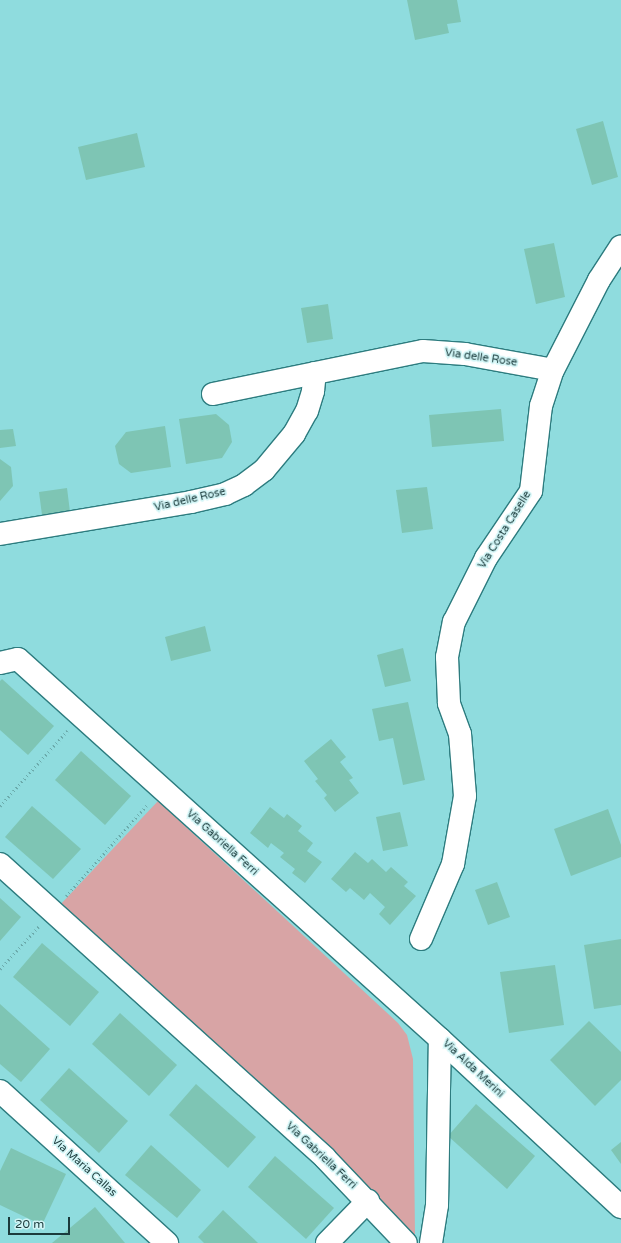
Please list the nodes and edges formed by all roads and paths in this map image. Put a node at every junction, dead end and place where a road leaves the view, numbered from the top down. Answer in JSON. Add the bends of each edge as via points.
{"nodes":[{"id":1,"x":621,"y":246,"type":"edge"},
{"id":2,"x":553,"y":370,"type":"junction"},
{"id":3,"x":315,"y":373,"type":"junction"},
{"id":4,"x":213,"y":394,"type":"dead end"},
{"id":5,"x":0,"y":534,"type":"edge"},
{"id":6,"x":0,"y":663,"type":"edge"},
{"id":7,"x":81,"y":716,"type":"junction"},
{"id":8,"x":162,"y":789,"type":"junction"},
{"id":9,"x":0,"y":806,"type":"edge"},
{"id":10,"x":0,"y":864,"type":"edge"},
{"id":11,"x":52,"y":911,"type":"junction"},
{"id":12,"x":421,"y":939,"type":"dead end"},
{"id":13,"x":0,"y":969,"type":"edge"},
{"id":14,"x":440,"y":1039,"type":"junction"},
{"id":15,"x":0,"y":1091,"type":"edge"},
{"id":16,"x":368,"y":1201,"type":"junction"},
{"id":17,"x":621,"y":1207,"type":"edge"},
{"id":18,"x":167,"y":1243,"type":"edge"},
{"id":19,"x":327,"y":1243,"type":"edge"},
{"id":20,"x":406,"y":1243,"type":"edge"},
{"id":21,"x":431,"y":1243,"type":"edge"}],
"edges":[{"from":1,"to":2,"type":"street","name":"Via Costa Caselle","via":[[599,280]]},
{"from":2,"to":3,"type":"street","name":"Via delle Rose","via":[[465,354],[423,351]]},
{"from":2,"to":12,"type":"street","name":"Via Costa Caselle","via":[[541,406],[531,491],[486,558],[454,622],[447,657],[449,702],[460,734],[465,796],[452,864]]},
{"from":3,"to":4,"type":"street","name":"Via delle Rose"},
{"from":3,"to":5,"type":"street","name":"Via delle Rose","via":[[307,411],[294,434],[264,470],[244,485],[225,494],[191,502]]},
{"from":6,"to":7,"type":"street","name":"Via Gabriella Ferri","via":[[18,659]]},
{"from":7,"to":8,"type":"street","name":"Via Gabriella Ferri"},
{"from":7,"to":9,"type":"path"},
{"from":8,"to":11,"type":"path"},
{"from":8,"to":14,"type":"street","name":"Via Gabriella Ferri"},
{"from":10,"to":11,"type":"street","name":"Via Gabriella Ferri"},
{"from":11,"to":13,"type":"path"},
{"from":11,"to":16,"type":"street","name":"Via Gabriella Ferri","via":[[325,1158]]},
{"from":14,"to":17,"type":"street","name":"Via Alda Merini"},
{"from":14,"to":21,"type":"street","name":"Via Alda Merini","via":[[437,1206]]},
{"from":15,"to":18,"type":"street","name":"Via Maria Callas"},
{"from":16,"to":19,"type":"street"},
{"from":16,"to":20,"type":"street","name":"Via Gabriella Ferri"}]}
